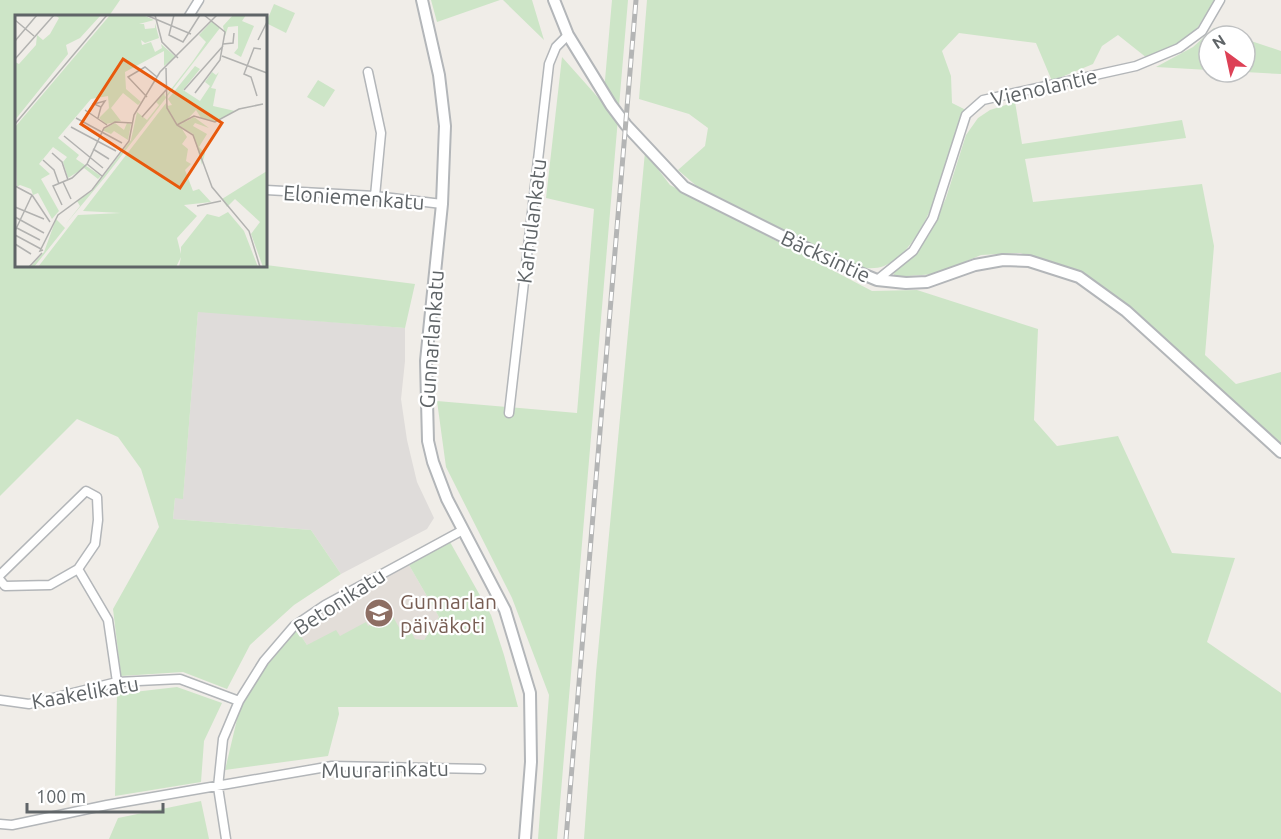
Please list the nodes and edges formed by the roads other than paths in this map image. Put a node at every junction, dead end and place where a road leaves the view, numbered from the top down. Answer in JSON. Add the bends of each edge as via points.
{"nodes":[{"id":1,"x":199,"y":0,"type":"edge"},
{"id":2,"x":422,"y":0,"type":"edge"},
{"id":3,"x":554,"y":0,"type":"edge"},
{"id":4,"x":1220,"y":0,"type":"edge"},
{"id":5,"x":190,"y":15,"type":"edge"},
{"id":6,"x":568,"y":35,"type":"junction"},
{"id":7,"x":368,"y":72,"type":"dead end"},
{"id":8,"x":267,"y":190,"type":"edge"},
{"id":9,"x":375,"y":196,"type":"junction"},
{"id":10,"x":442,"y":204,"type":"junction"},
{"id":11,"x":877,"y":280,"type":"junction"},
{"id":12,"x":509,"y":412,"type":"dead end"},
{"id":13,"x":1281,"y":452,"type":"edge"},
{"id":14,"x":463,"y":530,"type":"junction"},
{"id":15,"x":78,"y":569,"type":"junction"},
{"id":16,"x":0,"y":575,"type":"edge"},
{"id":17,"x":0,"y":580,"type":"edge"},
{"id":18,"x":117,"y":682,"type":"junction"},
{"id":19,"x":0,"y":700,"type":"edge"},
{"id":20,"x":239,"y":701,"type":"junction"},
{"id":21,"x":481,"y":769,"type":"dead end"},
{"id":22,"x":218,"y":787,"type":"junction"},
{"id":23,"x":0,"y":824,"type":"edge"},
{"id":24,"x":226,"y":839,"type":"edge"},
{"id":25,"x":525,"y":839,"type":"edge"}],
"edges":[{"from":1,"to":5,"type":"street"},
{"from":2,"to":10,"type":"street","name":"Gunnarlankatu","via":[[439,75],[445,126]]},
{"from":3,"to":6,"type":"street","name":"Bäcksintie"},
{"from":4,"to":11,"type":"street","name":"Vienolantie","via":[[1202,31],[1179,48],[1136,66],[983,100],[966,116],[933,218],[914,251]]},
{"from":6,"to":11,"type":"street","name":"Bäcksintie","via":[[626,125],[684,187]]},
{"from":6,"to":12,"type":"street","name":"Karhulankatu","via":[[556,47],[549,64]]},
{"from":7,"to":9,"type":"street","via":[[381,133]]},
{"from":8,"to":9,"type":"street","name":"Eloniemenkatu"},
{"from":9,"to":10,"type":"street","name":"Eloniemenkatu"},
{"from":10,"to":14,"type":"street","name":"Gunnarlankatu","via":[[426,361],[427,430],[439,481]]},
{"from":11,"to":13,"type":"street","name":"Bäcksintie","via":[[927,282],[1003,260],[1029,261],[1079,277],[1126,311]]},
{"from":14,"to":20,"type":"street","name":"Betonikatu","via":[[357,586],[294,626],[264,661]]},
{"from":14,"to":25,"type":"street","name":"Gunnarlankatu","via":[[505,610],[530,693],[531,762]]},
{"from":15,"to":16,"type":"street","via":[[95,544],[98,520],[97,497],[86,491]]},
{"from":15,"to":17,"type":"street","via":[[50,585],[5,586]]},
{"from":15,"to":18,"type":"street","via":[[108,620]]},
{"from":18,"to":19,"type":"street","name":"Kaakelikatu","via":[[28,704]]},
{"from":18,"to":20,"type":"street","name":"Kaakelikatu","via":[[180,679]]},
{"from":20,"to":22,"type":"street","name":"Betonikatu","via":[[223,739]]},
{"from":21,"to":22,"type":"street","name":"Muurarinkatu","via":[[332,766]]},
{"from":22,"to":23,"type":"street","name":"Muurarinkatu"},
{"from":22,"to":24,"type":"street","name":"Betonikatu"}]}
